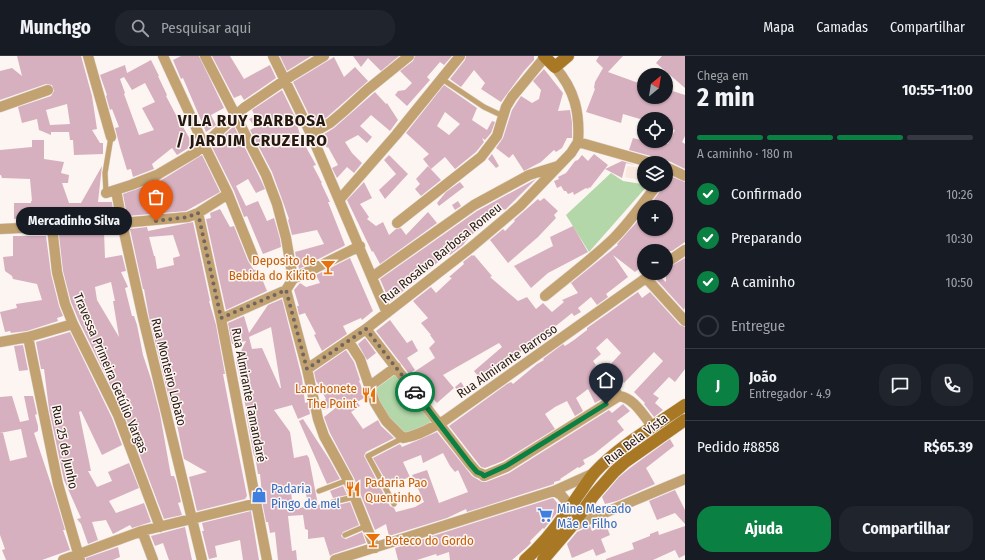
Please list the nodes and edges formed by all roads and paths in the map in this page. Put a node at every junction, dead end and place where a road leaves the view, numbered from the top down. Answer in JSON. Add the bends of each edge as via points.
{"nodes":[{"id":1,"x":88,"y":56,"type":"edge"},
{"id":2,"x":163,"y":56,"type":"edge"},
{"id":3,"x":205,"y":56,"type":"edge"},
{"id":4,"x":273,"y":56,"type":"edge"},
{"id":5,"x":324,"y":56,"type":"edge"},
{"id":6,"x":409,"y":56,"type":"edge"},
{"id":7,"x":460,"y":56,"type":"edge"},
{"id":8,"x":568,"y":56,"type":"edge"},
{"id":9,"x":545,"y":57,"type":"edge"},
{"id":10,"x":555,"y":67,"type":"junction"},
{"id":11,"x":442,"y":79,"type":"junction"},
{"id":12,"x":284,"y":80,"type":"junction"},
{"id":13,"x":48,"y":90,"type":"dead end"},
{"id":14,"x":0,"y":107,"type":"edge"},
{"id":15,"x":235,"y":116,"type":"junction"},
{"id":16,"x":503,"y":116,"type":"junction"},
{"id":17,"x":311,"y":134,"type":"junction"},
{"id":18,"x":111,"y":137,"type":"joint"},
{"id":19,"x":578,"y":142,"type":"junction"},
{"id":20,"x":204,"y":145,"type":"junction"},
{"id":21,"x":637,"y":159,"type":"edge"},
{"id":22,"x":560,"y":165,"type":"junction"},
{"id":23,"x":673,"y":171,"type":"edge"},
{"id":24,"x":685,"y":176,"type":"edge"},
{"id":25,"x":111,"y":191,"type":"junction"},
{"id":26,"x":652,"y":192,"type":"edge"},
{"id":27,"x":228,"y":194,"type":"junction"},
{"id":28,"x":340,"y":199,"type":"junction"},
{"id":29,"x":198,"y":213,"type":"junction"},
{"id":30,"x":122,"y":223,"type":"junction"},
{"id":31,"x":397,"y":223,"type":"dead end"},
{"id":32,"x":52,"y":226,"type":"junction"},
{"id":33,"x":0,"y":229,"type":"edge"},
{"id":34,"x":360,"y":246,"type":"junction"},
{"id":35,"x":685,"y":250,"type":"edge"},
{"id":36,"x":254,"y":259,"type":"dead end"},
{"id":37,"x":673,"y":259,"type":"edge"},
{"id":38,"x":372,"y":277,"type":"junction"},
{"id":39,"x":293,"y":279,"type":"junction"},
{"id":40,"x":642,"y":280,"type":"edge"},
{"id":41,"x":653,"y":280,"type":"edge"},
{"id":42,"x":286,"y":290,"type":"junction"},
{"id":43,"x":545,"y":296,"type":"dead end"},
{"id":44,"x":388,"y":313,"type":"junction"},
{"id":45,"x":221,"y":318,"type":"junction"},
{"id":46,"x":685,"y":321,"type":"edge"},
{"id":47,"x":73,"y":324,"type":"junction"},
{"id":48,"x":366,"y":329,"type":"junction"},
{"id":49,"x":28,"y":337,"type":"junction"},
{"id":50,"x":0,"y":342,"type":"edge"},
{"id":51,"x":349,"y":342,"type":"junction"},
{"id":52,"x":396,"y":367,"type":"junction"},
{"id":53,"x":307,"y":369,"type":"junction"},
{"id":54,"x":599,"y":371,"type":"dead end"},
{"id":55,"x":370,"y":386,"type":"junction"},
{"id":56,"x":619,"y":396,"type":"junction"},
{"id":57,"x":685,"y":405,"type":"edge"},
{"id":58,"x":685,"y":420,"type":"edge"},
{"id":59,"x":440,"y":423,"type":"junction"},
{"id":60,"x":653,"y":427,"type":"junction"},
{"id":61,"x":403,"y":438,"type":"junction"},
{"id":62,"x":594,"y":473,"type":"junction"},
{"id":63,"x":685,"y":479,"type":"edge"},
{"id":64,"x":348,"y":480,"type":"junction"},
{"id":65,"x":319,"y":491,"type":"dead end"},
{"id":66,"x":554,"y":491,"type":"junction"},
{"id":67,"x":354,"y":497,"type":"junction"},
{"id":68,"x":333,"y":502,"type":"dead end"},
{"id":69,"x":257,"y":503,"type":"junction"},
{"id":70,"x":394,"y":504,"type":"dead end"},
{"id":71,"x":571,"y":507,"type":"junction"},
{"id":72,"x":192,"y":518,"type":"junction"},
{"id":73,"x":366,"y":526,"type":"junction"},
{"id":74,"x":160,"y":527,"type":"junction"},
{"id":75,"x":571,"y":528,"type":"junction"},
{"id":76,"x":142,"y":532,"type":"junction"},
{"id":77,"x":345,"y":535,"type":"dead end"},
{"id":78,"x":375,"y":548,"type":"junction"},
{"id":79,"x":80,"y":557,"type":"edge"},
{"id":80,"x":63,"y":560,"type":"edge"},
{"id":81,"x":153,"y":560,"type":"edge"},
{"id":82,"x":202,"y":560,"type":"edge"},
{"id":83,"x":268,"y":560,"type":"edge"},
{"id":84,"x":336,"y":560,"type":"edge"},
{"id":85,"x":525,"y":560,"type":"edge"},
{"id":86,"x":543,"y":560,"type":"edge"}],
"edges":[{"from":1,"to":18,"type":"street","name":"Rua Monteiro Lobato"},
{"from":2,"to":20,"type":"street"},
{"from":3,"to":15,"type":"street"},
{"from":4,"to":12,"type":"street"},
{"from":5,"to":12,"type":"street"},
{"from":6,"to":17,"type":"street","via":[[330,123]]},
{"from":7,"to":11,"type":"street"},
{"from":8,"to":10,"type":"street"},
{"from":9,"to":10,"type":"street"},
{"from":9,"to":16,"type":"street","via":[[512,97]]},
{"from":10,"to":19,"type":"street","via":[[564,78],[574,100],[579,128]]},
{"from":11,"to":16,"type":"lane","via":[[484,107]]},
{"from":11,"to":28,"type":"street"},
{"from":12,"to":15,"type":"street"},
{"from":12,"to":17,"type":"street"},
{"from":13,"to":14,"type":"street"},
{"from":15,"to":20,"type":"street"},
{"from":15,"to":39,"type":"street","via":[[266,175],[277,204]]},
{"from":16,"to":31,"type":"street","via":[[497,136],[481,157]]},
{"from":17,"to":28,"type":"street"},
{"from":18,"to":25,"type":"lane","name":"Rua Monteiro Lobato","via":[[105,173]]},
{"from":19,"to":21,"type":"street"},
{"from":19,"to":22,"type":"street","name":"Rua Rosalvo Barbosa Romeu"},
{"from":20,"to":25,"type":"street","via":[[157,175]]},
{"from":20,"to":27,"type":"street"},
{"from":22,"to":38,"type":"street","via":[[529,175],[474,205]]},
{"from":22,"to":44,"type":"street","name":"Rua Rosalvo Barbosa Romeu","via":[[520,206]]},
{"from":23,"to":24,"type":"street"},
{"from":25,"to":30,"type":"street","name":"Rua Monteiro Lobato"},
{"from":26,"to":43,"type":"street","via":[[614,237],[588,262]]},
{"from":27,"to":29,"type":"street"},
{"from":27,"to":36,"type":"street"},
{"from":28,"to":34,"type":"street"},
{"from":29,"to":30,"type":"street","via":[[188,217]]},
{"from":29,"to":45,"type":"street","name":"Rua Almirante Tamandaré"},
{"from":30,"to":32,"type":"street"},
{"from":30,"to":72,"type":"street","name":"Rua Monteiro Lobato"},
{"from":32,"to":33,"type":"street"},
{"from":32,"to":47,"type":"street","name":"Travessa Primeira Getúlio Vargas","via":[[57,272]]},
{"from":34,"to":38,"type":"street"},
{"from":34,"to":39,"type":"street"},
{"from":35,"to":37,"type":"street"},
{"from":38,"to":44,"type":"street"},
{"from":39,"to":42,"type":"street"},
{"from":40,"to":59,"type":"street","name":"Rua Almirante Barroso"},
{"from":41,"to":46,"type":"street"},
{"from":42,"to":45,"type":"street"},
{"from":42,"to":53,"type":"street"},
{"from":44,"to":48,"type":"street","name":"Rua Rosalvo Barbosa Romeu"},
{"from":45,"to":69,"type":"street","name":"Rua Almirante Tamandaré"},
{"from":47,"to":49,"type":"street"},
{"from":47,"to":74,"type":"street","name":"Travessa Primeira Getúlio Vargas","via":[[118,415]]},
{"from":48,"to":51,"type":"street","name":"Rua Rosalvo Barbosa Romeu"},
{"from":48,"to":52,"type":"street"},
{"from":49,"to":50,"type":"street"},
{"from":49,"to":79,"type":"street","name":"Rua 25 de Junho","via":[[58,484]]},
{"from":51,"to":53,"type":"street","name":"Rua Rosalvo Barbosa Romeu"},
{"from":51,"to":55,"type":"street","via":[[360,359]]},
{"from":52,"to":55,"type":"street"},
{"from":52,"to":59,"type":"street"},
{"from":53,"to":64,"type":"street","via":[[324,436]]},
{"from":54,"to":56,"type":"street"},
{"from":55,"to":61,"type":"street","via":[[375,403],[386,421]]},
{"from":56,"to":59,"type":"street","via":[[506,466],[484,476],[470,464]]},
{"from":56,"to":60,"type":"street","via":[[631,400]]},
{"from":57,"to":60,"type":"street","name":"Rua Bela Vista"},
{"from":58,"to":75,"type":"street","name":"Rua Bela Vista","via":[[625,462],[604,482]]},
{"from":59,"to":61,"type":"street","name":"Rua Almirante Barroso","via":[[420,434]]},
{"from":60,"to":62,"type":"street","name":"Rua Bela Vista","via":[[617,451]]},
{"from":61,"to":70,"type":"lane","name":"Rua Almirante Barroso","via":[[368,456]]},
{"from":62,"to":66,"type":"street"},
{"from":62,"to":71,"type":"street","name":"Rua Bela Vista"},
{"from":63,"to":75,"type":"street"},
{"from":64,"to":65,"type":"lane"},
{"from":64,"to":67,"type":"street"},
{"from":66,"to":71,"type":"street"},
{"from":66,"to":78,"type":"street"},
{"from":67,"to":68,"type":"lane"},
{"from":67,"to":73,"type":"street"},
{"from":69,"to":72,"type":"street"},
{"from":69,"to":83,"type":"street","name":"Rua Almirante Tamandaré"},
{"from":71,"to":85,"type":"street","name":"Rua Bela Vista"},
{"from":72,"to":74,"type":"street"},
{"from":72,"to":82,"type":"street","name":"Rua Monteiro Lobato"},
{"from":73,"to":77,"type":"lane"},
{"from":73,"to":78,"type":"street"},
{"from":74,"to":76,"type":"street"},
{"from":75,"to":86,"type":"street","name":"Rua Bela Vista"},
{"from":76,"to":79,"type":"street"},
{"from":76,"to":81,"type":"street"},
{"from":78,"to":84,"type":"street"},
{"from":79,"to":80,"type":"street"}]}
